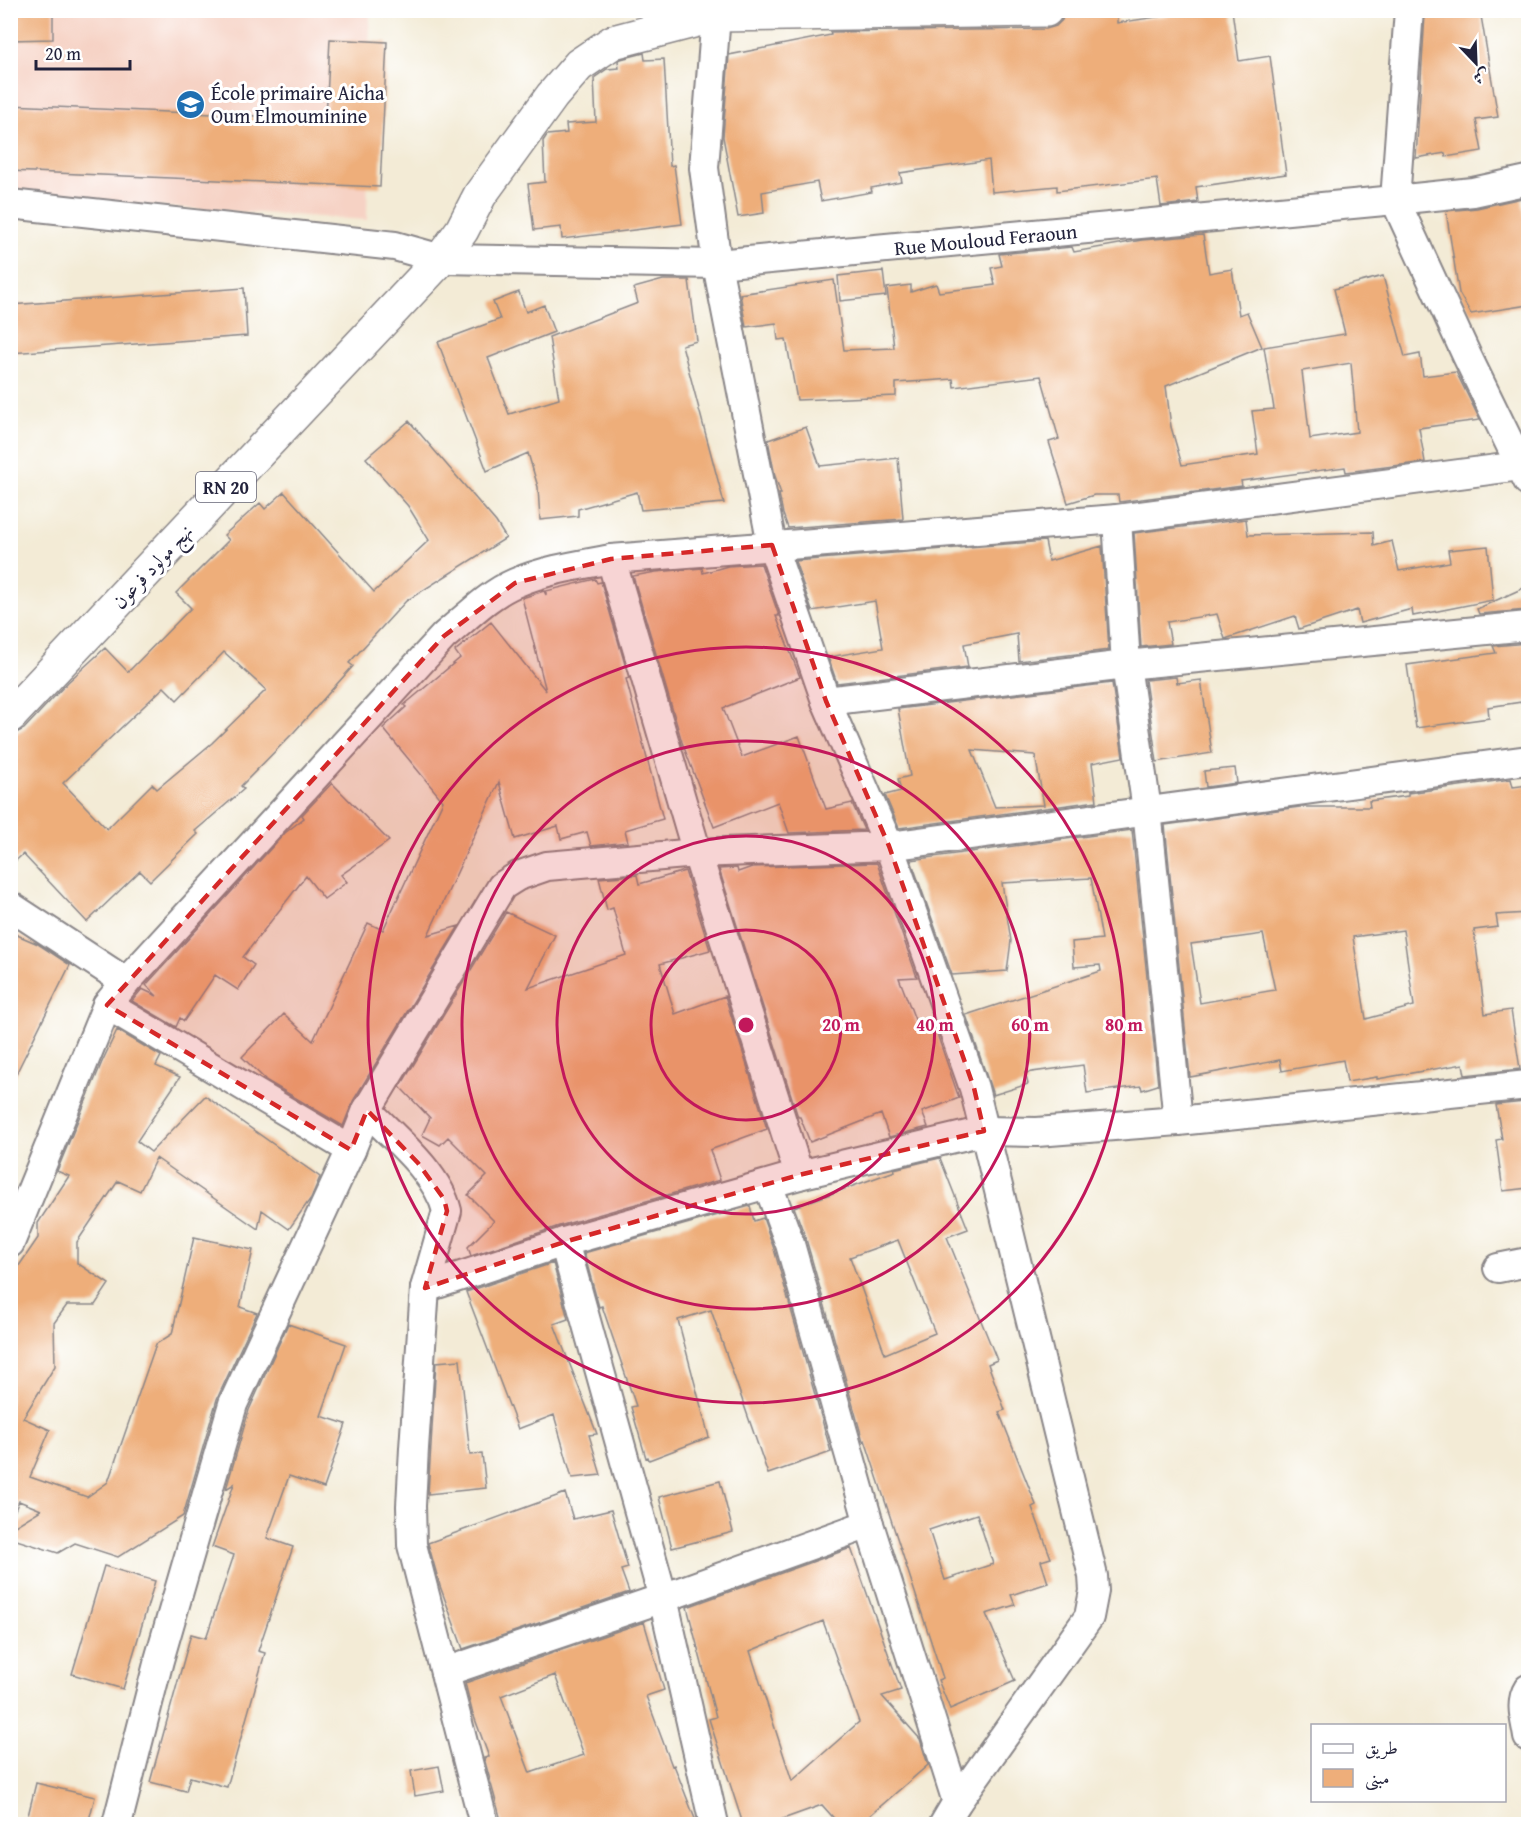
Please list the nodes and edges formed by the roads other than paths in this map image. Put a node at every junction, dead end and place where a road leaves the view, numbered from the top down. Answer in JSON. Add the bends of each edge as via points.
{"nodes":[{"id":1,"x":1046,"y":10,"type":"edge"},
{"id":2,"x":1409,"y":10,"type":"edge"},
{"id":3,"x":716,"y":15,"type":"junction"},
{"id":4,"x":1528,"y":180,"type":"edge"},
{"id":5,"x":1395,"y":200,"type":"junction"},
{"id":6,"x":10,"y":204,"type":"edge"},
{"id":7,"x":441,"y":259,"type":"junction"},
{"id":8,"x":717,"y":264,"type":"junction"},
{"id":9,"x":1524,"y":474,"type":"edge"},
{"id":10,"x":1117,"y":519,"type":"junction"},
{"id":11,"x":772,"y":545,"type":"junction"},
{"id":12,"x":610,"y":559,"type":"junction"},
{"id":13,"x":1528,"y":626,"type":"edge"},
{"id":14,"x":1126,"y":665,"type":"junction"},
{"id":15,"x":826,"y":701,"type":"junction"},
{"id":16,"x":10,"y":716,"type":"edge"},
{"id":17,"x":1528,"y":760,"type":"edge"},
{"id":18,"x":1147,"y":810,"type":"junction"},
{"id":19,"x":889,"y":846,"type":"junction"},
{"id":20,"x":697,"y":853,"type":"junction"},
{"id":21,"x":10,"y":906,"type":"edge"},
{"id":22,"x":126,"y":982,"type":"junction"},
{"id":23,"x":107,"y":1005,"type":"junction"},
{"id":24,"x":1528,"y":1085,"type":"edge"},
{"id":25,"x":367,"y":1110,"type":"junction"},
{"id":26,"x":1178,"y":1121,"type":"junction"},
{"id":27,"x":984,"y":1131,"type":"junction"},
{"id":28,"x":351,"y":1150,"type":"junction"},
{"id":29,"x":799,"y":1175,"type":"junction"},
{"id":30,"x":768,"y":1185,"type":"junction"},
{"id":31,"x":564,"y":1242,"type":"junction"},
{"id":32,"x":10,"y":1243,"type":"edge"},
{"id":33,"x":1528,"y":1262,"type":"edge"},
{"id":34,"x":1498,"y":1268,"type":"dead end"},
{"id":35,"x":426,"y":1288,"type":"junction"},
{"id":36,"x":869,"y":1524,"type":"junction"},
{"id":37,"x":663,"y":1598,"type":"junction"},
{"id":38,"x":445,"y":1672,"type":"junction"},
{"id":39,"x":1528,"y":1689,"type":"edge"},
{"id":40,"x":1528,"y":1737,"type":"edge"},
{"id":41,"x":950,"y":1813,"type":"edge"},
{"id":42,"x":117,"y":1824,"type":"edge"},
{"id":43,"x":484,"y":1824,"type":"edge"},
{"id":44,"x":714,"y":1824,"type":"edge"}],
"edges":[{"from":1,"to":3,"type":"main road","number":"RN 20"},
{"from":2,"to":5,"type":"street"},
{"from":3,"to":7,"type":"main road","number":"RN 20","via":[[613,42],[579,65],[493,177]]},
{"from":3,"to":8,"type":"street","via":[[704,168]]},
{"from":4,"to":5,"type":"street","name":"Rue Mouloud Feraoun","via":[[1473,192]]},
{"from":5,"to":8,"type":"street","name":"Rue Mouloud Feraoun"},
{"from":5,"to":9,"type":"street"},
{"from":6,"to":7,"type":"street","name":"Rue Mouloud Feraoun","via":[[395,246]]},
{"from":7,"to":8,"type":"street","name":"Rue Mouloud Feraoun"},
{"from":7,"to":16,"type":"main road","name":"نهج مولود فرعون","number":"RN 20"},
{"from":8,"to":11,"type":"street"},
{"from":9,"to":10,"type":"street"},
{"from":10,"to":11,"type":"street"},
{"from":10,"to":14,"type":"street"},
{"from":11,"to":12,"type":"street"},
{"from":11,"to":15,"type":"street"},
{"from":12,"to":20,"type":"street"},
{"from":12,"to":22,"type":"street","via":[[564,567],[515,583],[444,636]]},
{"from":13,"to":14,"type":"street"},
{"from":14,"to":15,"type":"street"},
{"from":14,"to":18,"type":"street"},
{"from":15,"to":19,"type":"street"},
{"from":17,"to":18,"type":"street"},
{"from":18,"to":19,"type":"street"},
{"from":18,"to":26,"type":"street"},
{"from":19,"to":20,"type":"street"},
{"from":19,"to":27,"type":"street","via":[[974,1088]]},
{"from":20,"to":25,"type":"street","via":[[547,866],[508,881]]},
{"from":20,"to":29,"type":"street"},
{"from":21,"to":22,"type":"street"},
{"from":22,"to":23,"type":"street"},
{"from":23,"to":28,"type":"street"},
{"from":23,"to":32,"type":"street"},
{"from":24,"to":26,"type":"street"},
{"from":25,"to":28,"type":"street"},
{"from":25,"to":35,"type":"street","via":[[418,1163],[444,1199],[447,1211]]},
{"from":26,"to":27,"type":"street","via":[[1036,1132]]},
{"from":27,"to":29,"type":"street"},
{"from":27,"to":41,"type":"street","via":[[1094,1584],[1089,1617]]},
{"from":28,"to":42,"type":"street","via":[[233,1404],[159,1660]]},
{"from":29,"to":30,"type":"street"},
{"from":30,"to":31,"type":"street"},
{"from":30,"to":36,"type":"street","via":[[790,1244]]},
{"from":31,"to":35,"type":"street"},
{"from":31,"to":37,"type":"street"},
{"from":33,"to":34,"type":"street"},
{"from":35,"to":38,"type":"street","via":[[414,1449],[412,1545]]},
{"from":36,"to":37,"type":"street"},
{"from":36,"to":41,"type":"street"},
{"from":37,"to":38,"type":"street"},
{"from":37,"to":44,"type":"street"},
{"from":38,"to":43,"type":"street"},
{"from":39,"to":40,"type":"street","via":[[1524,1697]]}]}
